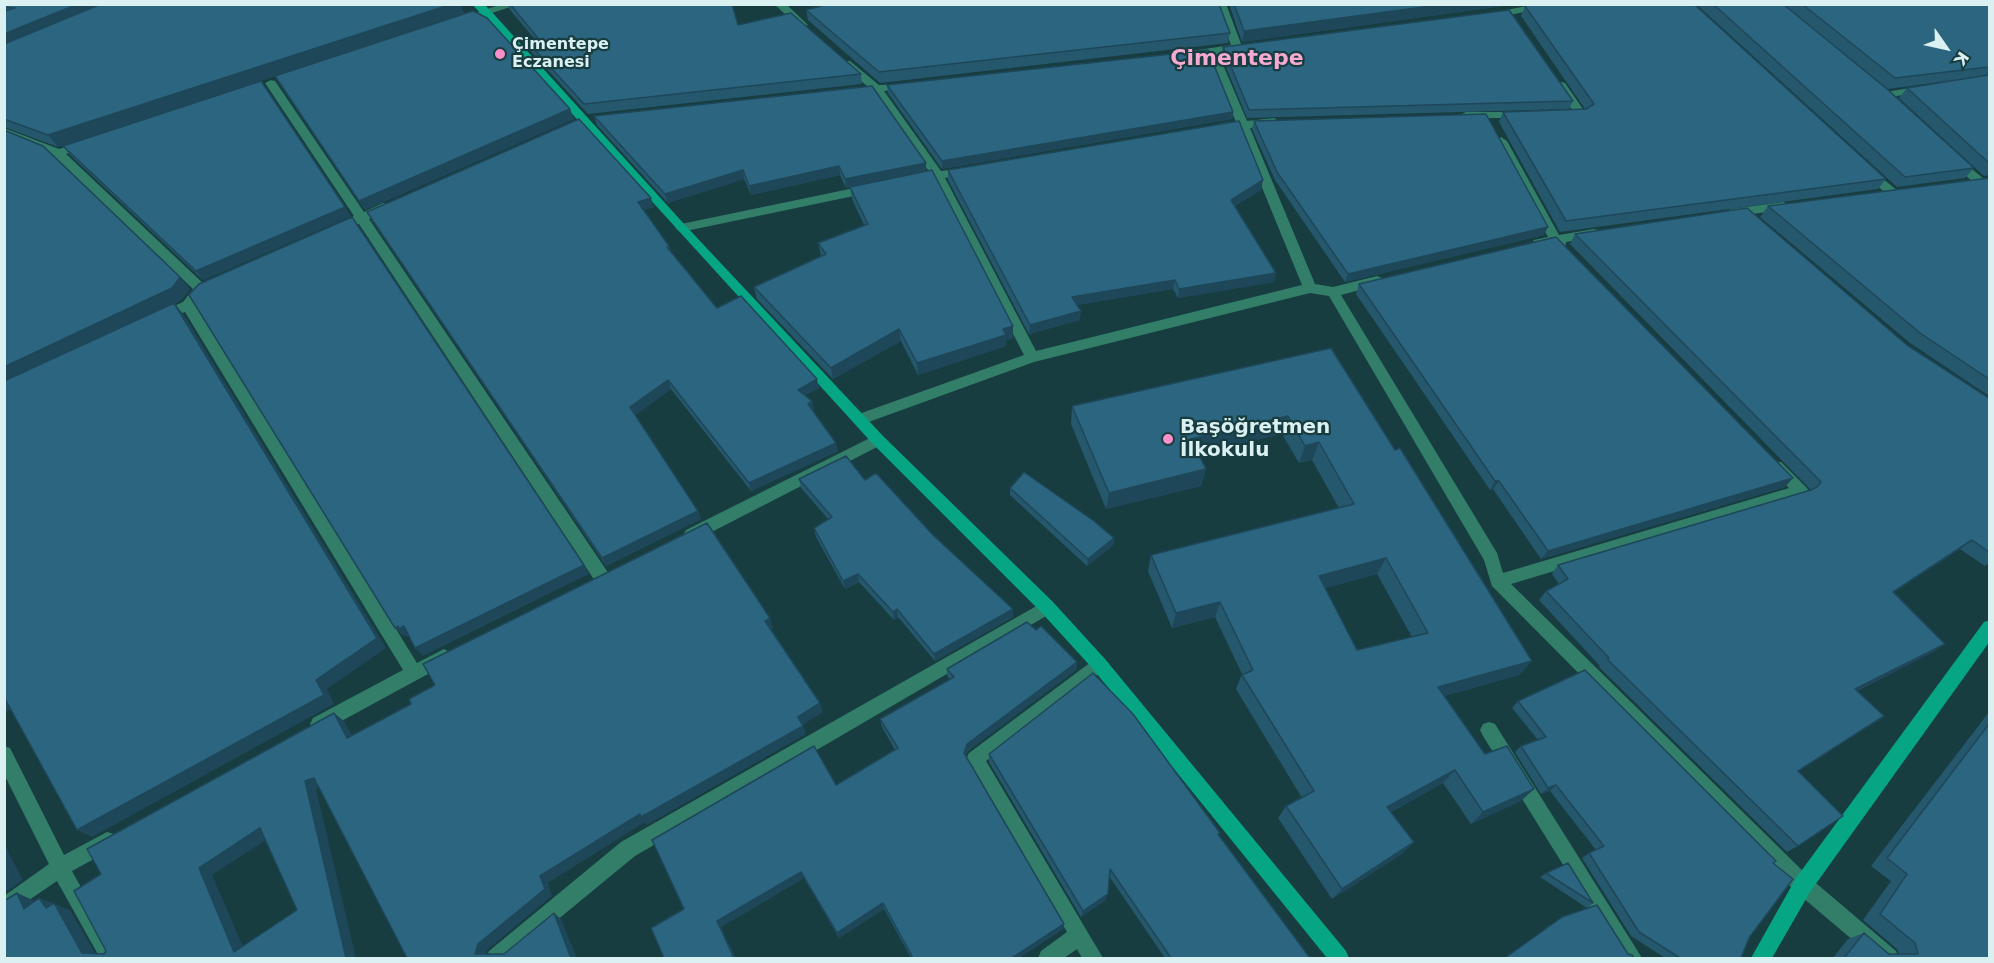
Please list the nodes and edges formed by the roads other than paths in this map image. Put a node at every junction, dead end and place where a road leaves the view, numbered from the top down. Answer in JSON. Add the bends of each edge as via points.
{"nodes":[{"id":1,"x":516,"y":4,"type":"edge"},
{"id":2,"x":778,"y":4,"type":"edge"},
{"id":3,"x":1221,"y":4,"type":"edge"},
{"id":4,"x":1556,"y":4,"type":"edge"},
{"id":5,"x":482,"y":8,"type":"edge"},
{"id":6,"x":1475,"y":18,"type":"edge"},
{"id":7,"x":452,"y":23,"type":"edge"},
{"id":8,"x":814,"y":35,"type":"edge"},
{"id":9,"x":832,"y":51,"type":"edge"},
{"id":10,"x":1212,"y":51,"type":"junction"},
{"id":11,"x":1178,"y":55,"type":"edge"},
{"id":12,"x":1555,"y":78,"type":"edge"},
{"id":13,"x":271,"y":82,"type":"dead end"},
{"id":14,"x":923,"y":84,"type":"edge"},
{"id":15,"x":1930,"y":88,"type":"edge"},
{"id":16,"x":877,"y":89,"type":"junction"},
{"id":17,"x":842,"y":93,"type":"edge"},
{"id":18,"x":1885,"y":95,"type":"edge"},
{"id":19,"x":1534,"y":115,"type":"edge"},
{"id":20,"x":1557,"y":115,"type":"edge"},
{"id":21,"x":1487,"y":116,"type":"junction"},
{"id":22,"x":1452,"y":117,"type":"edge"},
{"id":23,"x":1288,"y":122,"type":"edge"},
{"id":24,"x":1241,"y":124,"type":"junction"},
{"id":25,"x":1206,"y":129,"type":"edge"},
{"id":26,"x":4,"y":131,"type":"edge"},
{"id":27,"x":92,"y":142,"type":"edge"},
{"id":28,"x":1945,"y":150,"type":"edge"},
{"id":29,"x":58,"y":153,"type":"junction"},
{"id":30,"x":1859,"y":162,"type":"edge"},
{"id":31,"x":973,"y":169,"type":"edge"},
{"id":32,"x":938,"y":175,"type":"junction"},
{"id":33,"x":1984,"y":181,"type":"edge"},
{"id":34,"x":903,"y":182,"type":"edge"},
{"id":35,"x":1958,"y":185,"type":"edge"},
{"id":36,"x":880,"y":187,"type":"edge"},
{"id":37,"x":1872,"y":196,"type":"edge"},
{"id":38,"x":394,"y":203,"type":"edge"},
{"id":39,"x":1797,"y":205,"type":"edge"},
{"id":40,"x":1744,"y":212,"type":"junction"},
{"id":41,"x":1720,"y":215,"type":"edge"},
{"id":42,"x":362,"y":217,"type":"junction"},
{"id":43,"x":1761,"y":226,"type":"edge"},
{"id":44,"x":681,"y":228,"type":"junction"},
{"id":45,"x":330,"y":232,"type":"edge"},
{"id":46,"x":1602,"y":232,"type":"edge"},
{"id":47,"x":1555,"y":239,"type":"junction"},
{"id":48,"x":1520,"y":247,"type":"edge"},
{"id":49,"x":1571,"y":255,"type":"edge"},
{"id":50,"x":1392,"y":278,"type":"edge"},
{"id":51,"x":1310,"y":288,"type":"junction"},
{"id":52,"x":1333,"y":292,"type":"junction"},
{"id":53,"x":188,"y":304,"type":"junction"},
{"id":54,"x":145,"y":325,"type":"edge"},
{"id":55,"x":1032,"y":357,"type":"junction"},
{"id":56,"x":861,"y":419,"type":"junction"},
{"id":57,"x":878,"y":440,"type":"junction"},
{"id":58,"x":1768,"y":458,"type":"edge"},
{"id":59,"x":677,"y":541,"type":"edge"},
{"id":60,"x":603,"y":579,"type":"edge"},
{"id":61,"x":1498,"y":581,"type":"junction"},
{"id":62,"x":1047,"y":607,"type":"junction"},
{"id":63,"x":1989,"y":627,"type":"edge"},
{"id":64,"x":456,"y":652,"type":"edge"},
{"id":65,"x":1099,"y":664,"type":"junction"},
{"id":66,"x":413,"y":672,"type":"junction"},
{"id":67,"x":1489,"y":729,"type":"dead end"},
{"id":68,"x":310,"y":730,"type":"edge"},
{"id":69,"x":4,"y":754,"type":"edge"},
{"id":70,"x":123,"y":832,"type":"edge"},
{"id":71,"x":60,"y":867,"type":"junction"},
{"id":72,"x":1803,"y":885,"type":"junction"},
{"id":73,"x":4,"y":908,"type":"edge"},
{"id":74,"x":1079,"y":935,"type":"junction"},
{"id":75,"x":110,"y":958,"type":"edge"},
{"id":76,"x":496,"y":958,"type":"edge"},
{"id":77,"x":1048,"y":958,"type":"edge"},
{"id":78,"x":1093,"y":958,"type":"edge"},
{"id":79,"x":1339,"y":958,"type":"edge"},
{"id":80,"x":1632,"y":958,"type":"edge"},
{"id":81,"x":1761,"y":958,"type":"edge"},
{"id":82,"x":1888,"y":958,"type":"edge"}],
"edges":[{"from":1,"to":5,"type":"street"},
{"from":2,"to":8,"type":"street"},
{"from":3,"to":10,"type":"street","via":[[1243,47]]},
{"from":4,"to":6,"type":"street","via":[[1513,18]]},
{"from":5,"to":7,"type":"street"},
{"from":5,"to":44,"type":"street"},
{"from":9,"to":16,"type":"street"},
{"from":10,"to":11,"type":"street"},
{"from":10,"to":24,"type":"street"},
{"from":12,"to":20,"type":"street","via":[[1581,114]]},
{"from":13,"to":42,"type":"street"},
{"from":14,"to":16,"type":"street"},
{"from":15,"to":18,"type":"street"},
{"from":16,"to":17,"type":"street"},
{"from":16,"to":32,"type":"street"},
{"from":19,"to":21,"type":"street"},
{"from":21,"to":22,"type":"street"},
{"from":21,"to":47,"type":"street"},
{"from":23,"to":24,"type":"street"},
{"from":24,"to":25,"type":"street"},
{"from":24,"to":51,"type":"street"},
{"from":26,"to":29,"type":"street"},
{"from":27,"to":29,"type":"street"},
{"from":28,"to":33,"type":"street"},
{"from":29,"to":53,"type":"street","via":[[207,287]]},
{"from":30,"to":37,"type":"street","via":[[1900,193]]},
{"from":31,"to":32,"type":"street"},
{"from":32,"to":34,"type":"street"},
{"from":32,"to":55,"type":"street"},
{"from":33,"to":35,"type":"street"},
{"from":36,"to":44,"type":"street"},
{"from":38,"to":42,"type":"street"},
{"from":39,"to":40,"type":"street"},
{"from":40,"to":41,"type":"street"},
{"from":40,"to":43,"type":"street"},
{"from":42,"to":45,"type":"street"},
{"from":42,"to":60,"type":"street"},
{"from":44,"to":56,"type":"street"},
{"from":46,"to":47,"type":"street"},
{"from":47,"to":48,"type":"street"},
{"from":47,"to":49,"type":"street"},
{"from":50,"to":52,"type":"street"},
{"from":51,"to":52,"type":"street"},
{"from":51,"to":55,"type":"street"},
{"from":52,"to":61,"type":"street","via":[[1491,558]]},
{"from":53,"to":54,"type":"street"},
{"from":53,"to":66,"type":"street"},
{"from":55,"to":56,"type":"street"},
{"from":56,"to":57,"type":"street"},
{"from":57,"to":59,"type":"street"},
{"from":57,"to":62,"type":"street"},
{"from":58,"to":61,"type":"street","via":[[1801,491]]},
{"from":61,"to":72,"type":"street"},
{"from":62,"to":65,"type":"street"},
{"from":62,"to":76,"type":"street","via":[[628,849]]},
{"from":63,"to":72,"type":"street"},
{"from":64,"to":66,"type":"street"},
{"from":65,"to":74,"type":"street","via":[[975,759]]},
{"from":65,"to":79,"type":"street"},
{"from":66,"to":68,"type":"street"},
{"from":67,"to":80,"type":"street"},
{"from":69,"to":71,"type":"street"},
{"from":70,"to":71,"type":"street"},
{"from":71,"to":73,"type":"street"},
{"from":71,"to":75,"type":"street"},
{"from":72,"to":81,"type":"street"},
{"from":72,"to":82,"type":"street"},
{"from":74,"to":77,"type":"street"},
{"from":74,"to":78,"type":"street"}]}
